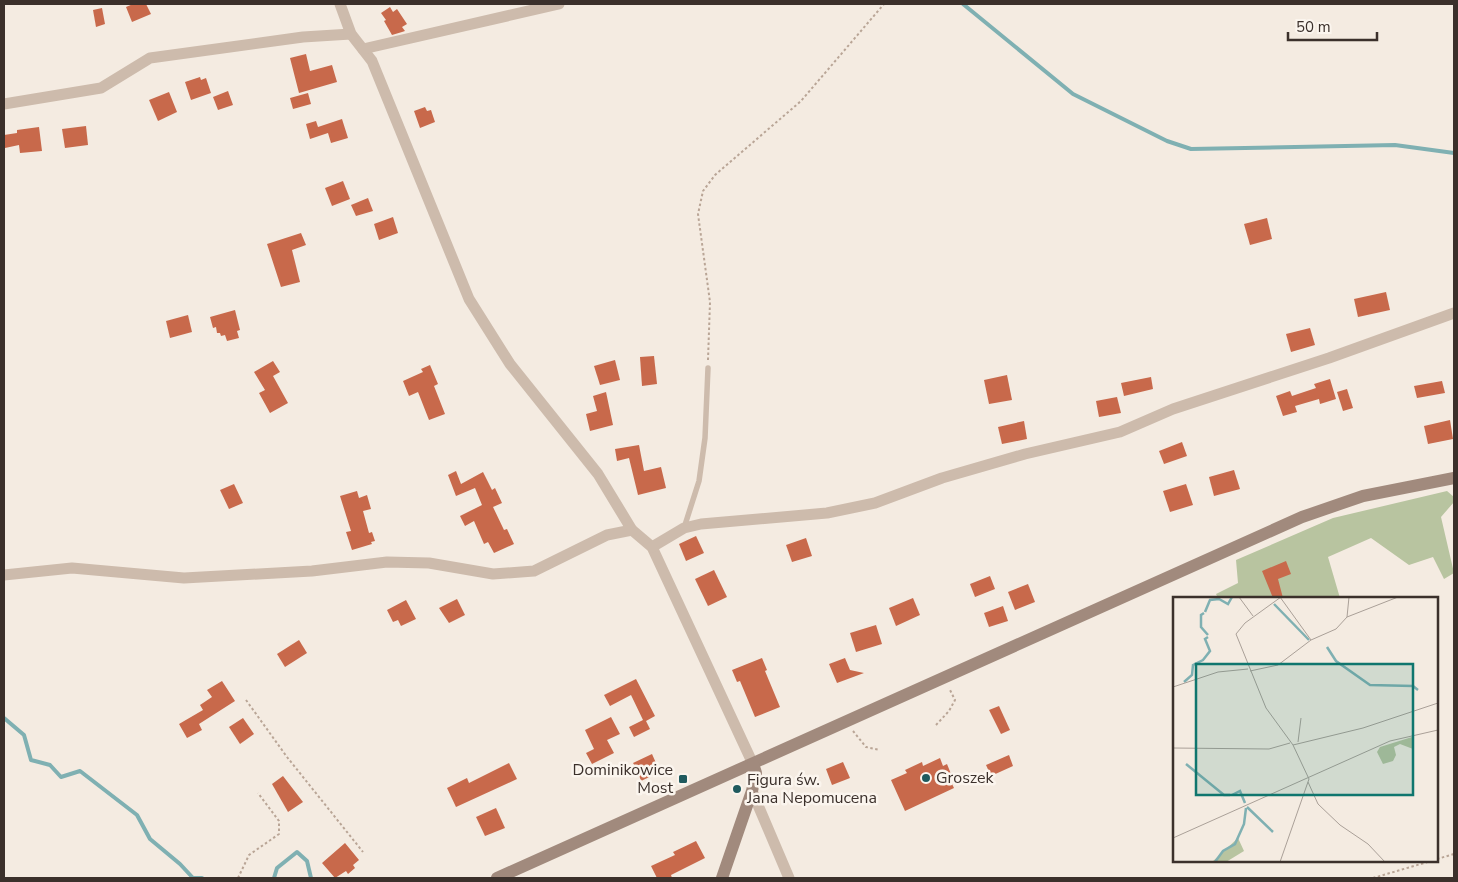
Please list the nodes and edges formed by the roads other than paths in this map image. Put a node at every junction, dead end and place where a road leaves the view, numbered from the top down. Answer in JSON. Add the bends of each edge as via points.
{"nodes":[{"id":1,"x":340,"y":4,"type":"edge"},
{"id":2,"x":559,"y":4,"type":"edge"},
{"id":3,"x":351,"y":34,"type":"junction"},
{"id":4,"x":364,"y":49,"type":"junction"},
{"id":5,"x":4,"y":104,"type":"edge"},
{"id":6,"x":1454,"y":313,"type":"edge"},
{"id":7,"x":708,"y":368,"type":"road end"},
{"id":8,"x":1454,"y":478,"type":"edge"},
{"id":9,"x":684,"y":528,"type":"junction"},
{"id":10,"x":632,"y":530,"type":"junction"},
{"id":11,"x":652,"y":547,"type":"junction"},
{"id":12,"x":4,"y":575,"type":"edge"},
{"id":13,"x":753,"y":764,"type":"junction"},
{"id":14,"x":752,"y":791,"type":"junction"},
{"id":15,"x":497,"y":878,"type":"edge"},
{"id":16,"x":722,"y":878,"type":"edge"},
{"id":17,"x":789,"y":878,"type":"edge"}],
"edges":[{"from":1,"to":3,"type":"street"},
{"from":2,"to":4,"type":"street"},
{"from":3,"to":4,"type":"street"},
{"from":3,"to":5,"type":"street","via":[[303,37],[150,58],[101,88]]},
{"from":4,"to":10,"type":"street","via":[[372,61],[469,299],[510,364],[598,474]]},
{"from":6,"to":9,"type":"street","via":[[1173,409],[1120,432],[942,478],[875,503],[828,513]]},
{"from":7,"to":9,"type":"lane","via":[[705,438],[699,481]]},
{"from":8,"to":13,"type":"main road","via":[[1330,506]]},
{"from":9,"to":11,"type":"street"},
{"from":10,"to":11,"type":"street"},
{"from":10,"to":12,"type":"street","via":[[607,535],[534,571],[493,574],[429,563],[387,562],[312,571],[184,578],[72,568]]},
{"from":11,"to":13,"type":"street"},
{"from":13,"to":14,"type":"main road","via":[[756,773]]},
{"from":13,"to":15,"type":"main road"},
{"from":14,"to":16,"type":"main road"},
{"from":14,"to":17,"type":"street"}]}
